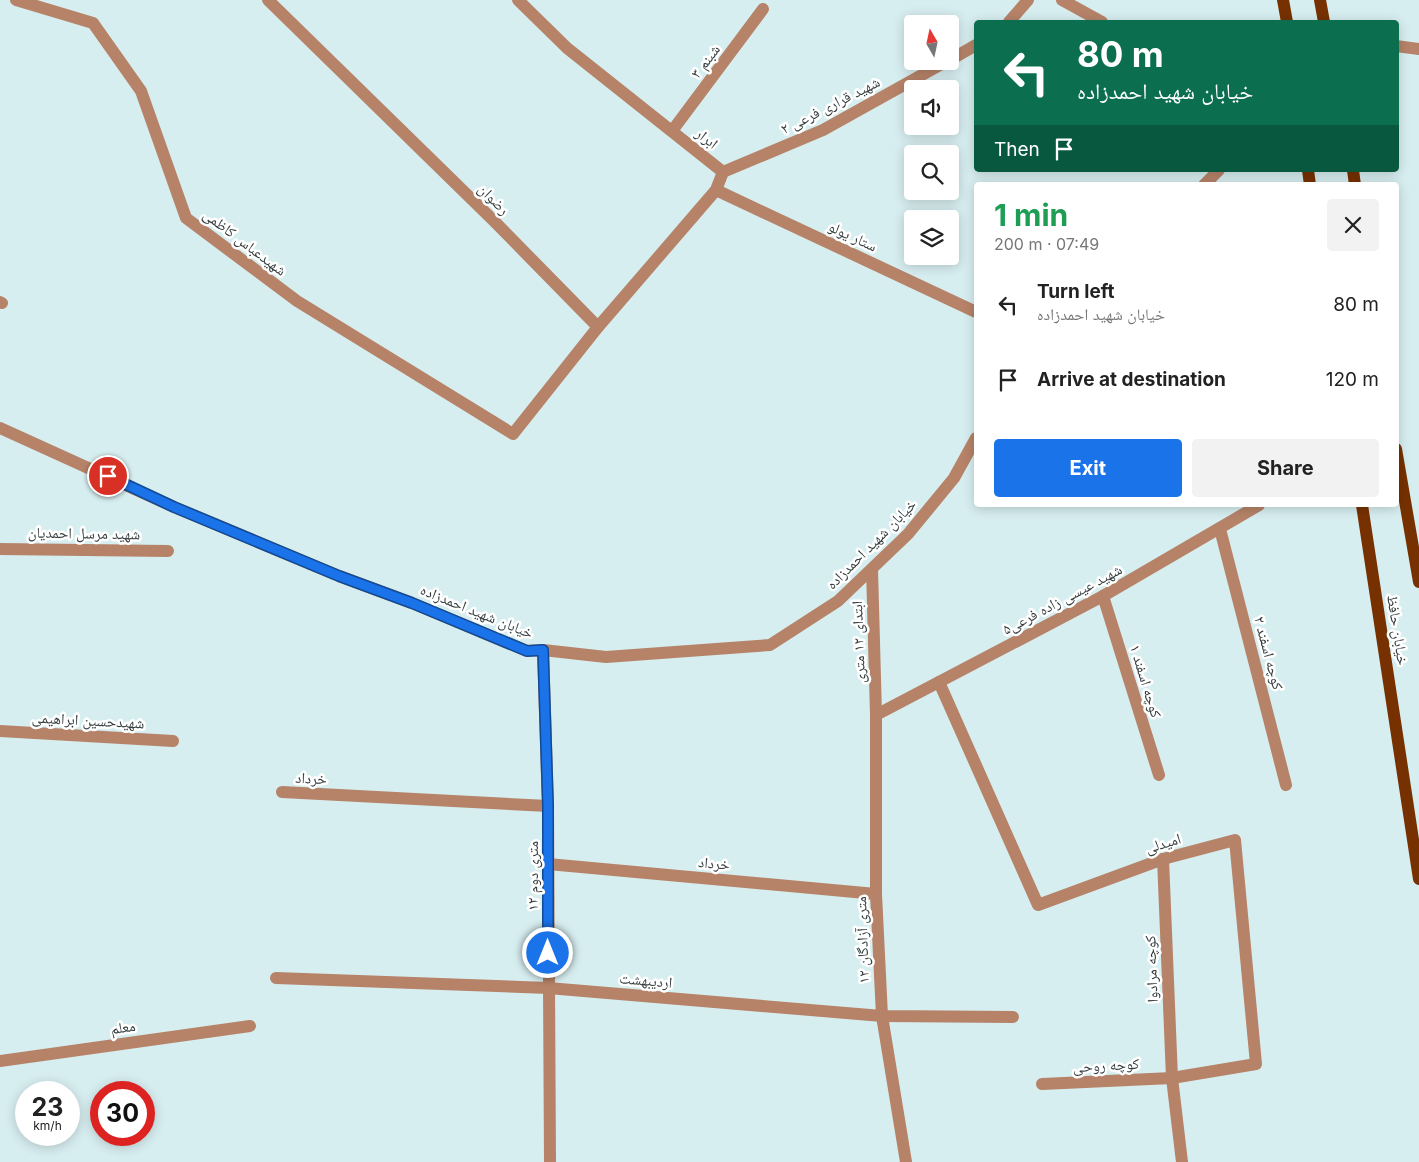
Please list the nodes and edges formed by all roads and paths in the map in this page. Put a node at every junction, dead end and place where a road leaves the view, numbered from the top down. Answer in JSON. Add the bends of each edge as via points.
{"nodes":[{"id":1,"x":16,"y":0,"type":"edge"},
{"id":2,"x":268,"y":0,"type":"edge"},
{"id":3,"x":518,"y":0,"type":"edge"},
{"id":4,"x":1028,"y":0,"type":"edge"},
{"id":5,"x":1062,"y":0,"type":"edge"},
{"id":6,"x":1283,"y":0,"type":"edge"},
{"id":7,"x":1320,"y":0,"type":"edge"},
{"id":8,"x":763,"y":9,"type":"dead end"},
{"id":9,"x":1011,"y":20,"type":"edge"},
{"id":10,"x":1098,"y":20,"type":"edge"},
{"id":11,"x":1287,"y":20,"type":"edge"},
{"id":12,"x":1324,"y":20,"type":"edge"},
{"id":13,"x":974,"y":46,"type":"edge"},
{"id":14,"x":1399,"y":47,"type":"edge"},
{"id":15,"x":1419,"y":50,"type":"edge"},
{"id":16,"x":959,"y":54,"type":"edge"},
{"id":17,"x":931,"y":70,"type":"edge"},
{"id":18,"x":672,"y":131,"type":"junction"},
{"id":19,"x":723,"y":172,"type":"junction"},
{"id":20,"x":1217,"y":172,"type":"edge"},
{"id":21,"x":1207,"y":182,"type":"edge"},
{"id":22,"x":716,"y":190,"type":"junction"},
{"id":23,"x":974,"y":311,"type":"edge"},
{"id":24,"x":598,"y":327,"type":"junction"},
{"id":25,"x":0,"y":428,"type":"edge"},
{"id":26,"x":974,"y":442,"type":"edge"},
{"id":27,"x":1399,"y":466,"type":"edge"},
{"id":28,"x":1257,"y":507,"type":"edge"},
{"id":29,"x":1362,"y":507,"type":"edge"},
{"id":30,"x":1220,"y":529,"type":"junction"},
{"id":31,"x":0,"y":548,"type":"edge"},
{"id":32,"x":168,"y":551,"type":"dead end"},
{"id":33,"x":872,"y":569,"type":"junction"},
{"id":34,"x":1419,"y":582,"type":"edge"},
{"id":35,"x":1103,"y":596,"type":"junction"},
{"id":36,"x":543,"y":650,"type":"junction"},
{"id":37,"x":939,"y":682,"type":"junction"},
{"id":38,"x":876,"y":715,"type":"junction"},
{"id":39,"x":0,"y":731,"type":"edge"},
{"id":40,"x":173,"y":741,"type":"dead end"},
{"id":41,"x":1159,"y":775,"type":"dead end"},
{"id":42,"x":1286,"y":785,"type":"dead end"},
{"id":43,"x":282,"y":792,"type":"dead end"},
{"id":44,"x":548,"y":806,"type":"junction"},
{"id":45,"x":1163,"y":859,"type":"junction"},
{"id":46,"x":548,"y":864,"type":"junction"},
{"id":47,"x":1419,"y":879,"type":"edge"},
{"id":48,"x":876,"y":894,"type":"junction"},
{"id":49,"x":276,"y":978,"type":"dead end"},
{"id":50,"x":548,"y":988,"type":"junction"},
{"id":51,"x":882,"y":1016,"type":"junction"},
{"id":52,"x":1013,"y":1017,"type":"dead end"},
{"id":53,"x":250,"y":1026,"type":"dead end"},
{"id":54,"x":0,"y":1061,"type":"edge"},
{"id":55,"x":1172,"y":1078,"type":"junction"},
{"id":56,"x":1042,"y":1084,"type":"dead end"},
{"id":57,"x":550,"y":1162,"type":"edge"},
{"id":58,"x":906,"y":1162,"type":"edge"},
{"id":59,"x":1182,"y":1162,"type":"edge"}],
"edges":[{"from":1,"to":24,"type":"street","name":"شهیدعباس کاظمی","via":[[93,23],[141,91],[186,218],[297,301],[513,434]]},
{"from":2,"to":24,"type":"street","name":"رضوان"},
{"from":3,"to":18,"type":"street","name":"ابرار","via":[[568,48]]},
{"from":4,"to":9,"type":"street"},
{"from":5,"to":10,"type":"street"},
{"from":6,"to":11,"type":"main road"},
{"from":7,"to":12,"type":"main road"},
{"from":8,"to":18,"type":"street","name":"شبنم ۳"},
{"from":13,"to":16,"type":"street","name":"شهید قراری فرعی ۲"},
{"from":14,"to":15,"type":"street"},
{"from":17,"to":19,"type":"street","name":"شهید قراری فرعی ۲","via":[[823,130]]},
{"from":18,"to":19,"type":"street","name":"ابرار"},
{"from":19,"to":22,"type":"street"},
{"from":20,"to":21,"type":"street"},
{"from":22,"to":23,"type":"street","name":"ستار یولو"},
{"from":22,"to":24,"type":"street"},
{"from":25,"to":36,"type":"street","name":"خیابان شهید احمدزاده","via":[[174,507],[339,576],[527,651]]},
{"from":26,"to":33,"type":"street","name":"خیابان شهید احمدزاده","via":[[954,478],[908,534]]},
{"from":27,"to":34,"type":"main road","name":"خیابان حافظ"},
{"from":28,"to":30,"type":"street","name":"شهید عیسی زاده فرعی۵"},
{"from":29,"to":47,"type":"main road","name":"خیابان حافظ"},
{"from":30,"to":35,"type":"street","name":"شهید عیسی زاده فرعی۵"},
{"from":30,"to":42,"type":"street","name":"کوچه اسفند ۲"},
{"from":31,"to":32,"type":"street","name":"شهید مرسل احمدیان"},
{"from":33,"to":36,"type":"street","name":"خیابان شهید احمدزاده","via":[[838,601],[770,645],[606,657]]},
{"from":33,"to":38,"type":"street","name":"ابتدای ۱۲ متری"},
{"from":35,"to":37,"type":"street","name":"شهید عیسی زاده فرعی۵"},
{"from":35,"to":41,"type":"street","name":"کوچه اسفند ۱"},
{"from":36,"to":44,"type":"street","name":"۱۲ متری دوم"},
{"from":37,"to":38,"type":"street","name":"شهید عیسی زاده فرعی۵"},
{"from":37,"to":45,"type":"street","name":"امیدلی","via":[[1038,905]]},
{"from":38,"to":48,"type":"street","name":"۱۲ متری آزادگان"},
{"from":39,"to":40,"type":"street","name":"شهیدحسین ابراهیمی"},
{"from":43,"to":44,"type":"street","name":"خرداد"},
{"from":44,"to":46,"type":"street","name":"۱۲ متری دوم"},
{"from":45,"to":55,"type":"street","name":"کوچه مرادوا"},
{"from":45,"to":55,"type":"street","name":"امیدلی","via":[[1235,840],[1256,1064]]},
{"from":46,"to":48,"type":"street","name":"خرداد"},
{"from":46,"to":50,"type":"street","name":"۱۲ متری دوم"},
{"from":48,"to":51,"type":"street","name":"۱۲ متری آزادگان"},
{"from":49,"to":50,"type":"street","name":"اردیبهشت"},
{"from":50,"to":51,"type":"street","name":"اردیبهشت"},
{"from":50,"to":57,"type":"street","name":"۱۲ متری دوم"},
{"from":51,"to":52,"type":"street","name":"اردیبهشت"},
{"from":51,"to":58,"type":"street","name":"۱۲ متری آزادگان"},
{"from":53,"to":54,"type":"street","name":"معلم"},
{"from":55,"to":56,"type":"street","name":"کوچه روحی"},
{"from":55,"to":59,"type":"street","name":"کوچه مرادوا"}]}
